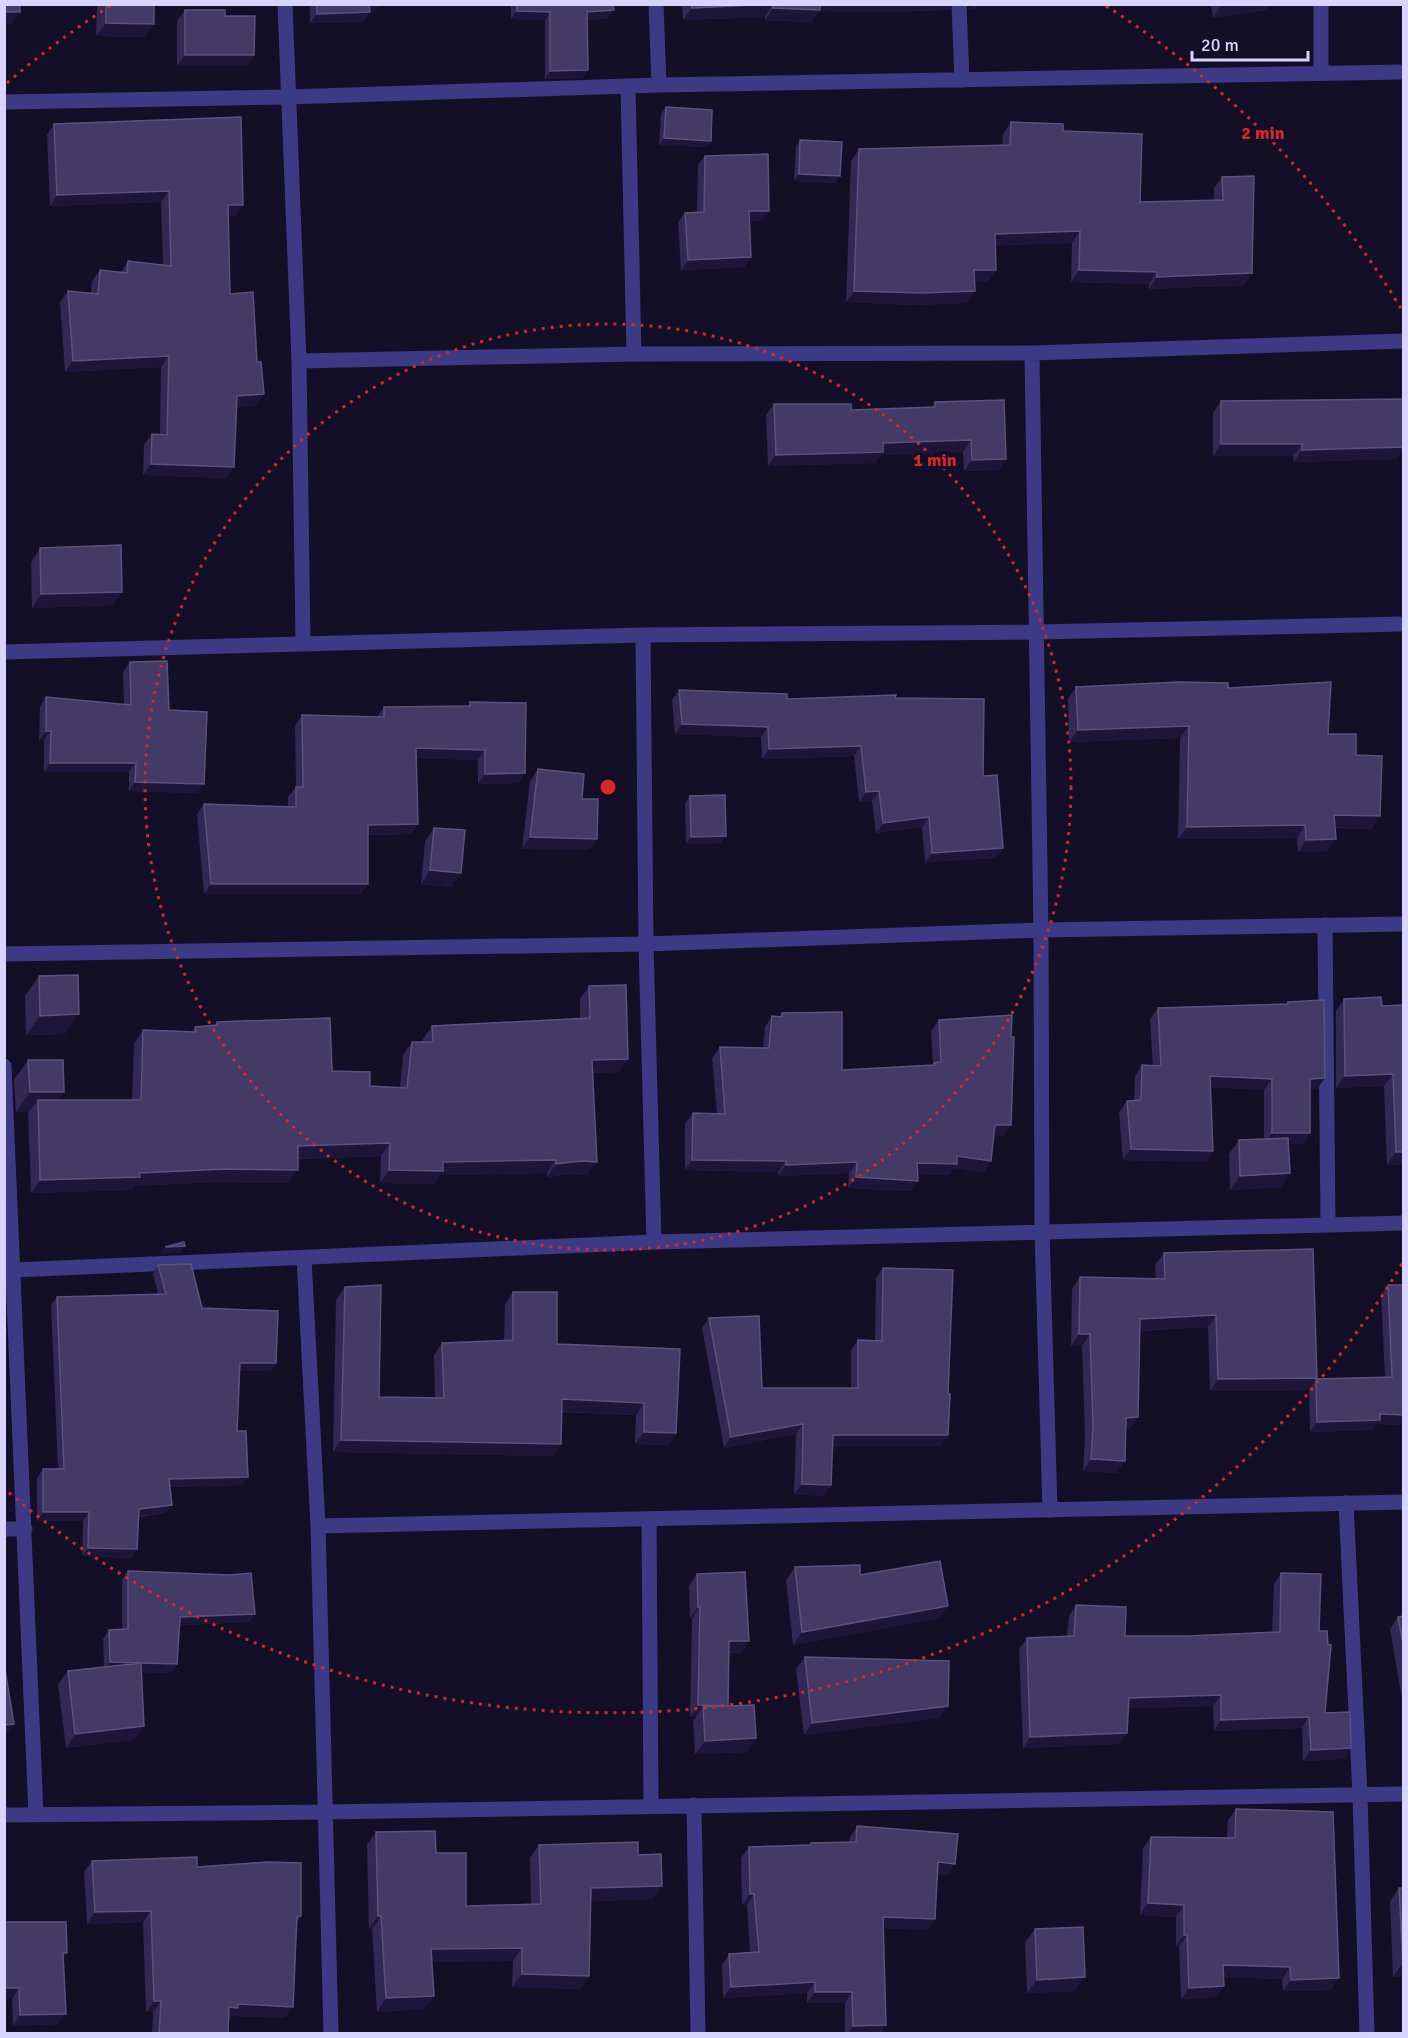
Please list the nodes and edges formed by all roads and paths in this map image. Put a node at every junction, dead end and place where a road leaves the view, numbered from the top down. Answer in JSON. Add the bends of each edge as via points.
{"nodes":[{"id":1,"x":285,"y":4,"type":"edge"},
{"id":2,"x":656,"y":4,"type":"edge"},
{"id":3,"x":959,"y":4,"type":"edge"},
{"id":4,"x":1321,"y":4,"type":"edge"},
{"id":5,"x":1404,"y":72,"type":"edge"},
{"id":6,"x":1322,"y":73,"type":"junction"},
{"id":7,"x":962,"y":80,"type":"junction"},
{"id":8,"x":659,"y":85,"type":"junction"},
{"id":9,"x":628,"y":87,"type":"junction"},
{"id":10,"x":288,"y":97,"type":"junction"},
{"id":11,"x":4,"y":102,"type":"edge"},
{"id":12,"x":1404,"y":340,"type":"edge"},
{"id":13,"x":1032,"y":353,"type":"junction"},
{"id":14,"x":634,"y":354,"type":"junction"},
{"id":15,"x":299,"y":361,"type":"junction"},
{"id":16,"x":1404,"y":624,"type":"edge"},
{"id":17,"x":1037,"y":632,"type":"junction"},
{"id":18,"x":642,"y":635,"type":"junction"},
{"id":19,"x":303,"y":644,"type":"junction"},
{"id":20,"x":4,"y":652,"type":"edge"},
{"id":21,"x":1404,"y":924,"type":"edge"},
{"id":22,"x":1325,"y":925,"type":"junction"},
{"id":23,"x":1041,"y":930,"type":"junction"},
{"id":24,"x":646,"y":944,"type":"junction"},
{"id":25,"x":4,"y":954,"type":"edge"},
{"id":26,"x":4,"y":1066,"type":"edge"},
{"id":27,"x":1404,"y":1223,"type":"edge"},
{"id":28,"x":1328,"y":1224,"type":"junction"},
{"id":29,"x":1042,"y":1231,"type":"junction"},
{"id":30,"x":654,"y":1242,"type":"junction"},
{"id":31,"x":304,"y":1258,"type":"junction"},
{"id":32,"x":14,"y":1270,"type":"junction"},
{"id":33,"x":1404,"y":1502,"type":"edge"},
{"id":34,"x":1346,"y":1503,"type":"junction"},
{"id":35,"x":1050,"y":1510,"type":"junction"},
{"id":36,"x":649,"y":1519,"type":"junction"},
{"id":37,"x":318,"y":1526,"type":"junction"},
{"id":38,"x":4,"y":1529,"type":"edge"},
{"id":39,"x":25,"y":1529,"type":"junction"},
{"id":40,"x":1404,"y":1794,"type":"edge"},
{"id":41,"x":1360,"y":1795,"type":"junction"},
{"id":42,"x":651,"y":1805,"type":"junction"},
{"id":43,"x":694,"y":1805,"type":"junction"},
{"id":44,"x":326,"y":1812,"type":"junction"},
{"id":45,"x":36,"y":1814,"type":"junction"},
{"id":46,"x":4,"y":1815,"type":"edge"},
{"id":47,"x":331,"y":2034,"type":"edge"},
{"id":48,"x":698,"y":2034,"type":"edge"},
{"id":49,"x":1367,"y":2034,"type":"edge"}],
"edges":[{"from":1,"to":10,"type":"street"},
{"from":2,"to":8,"type":"street"},
{"from":3,"to":7,"type":"street"},
{"from":4,"to":6,"type":"street"},
{"from":5,"to":6,"type":"street"},
{"from":6,"to":7,"type":"street"},
{"from":7,"to":8,"type":"street"},
{"from":8,"to":9,"type":"street"},
{"from":9,"to":10,"type":"street"},
{"from":9,"to":14,"type":"street"},
{"from":10,"to":11,"type":"street"},
{"from":10,"to":15,"type":"street"},
{"from":12,"to":13,"type":"street"},
{"from":13,"to":14,"type":"street"},
{"from":13,"to":17,"type":"street"},
{"from":14,"to":15,"type":"street"},
{"from":15,"to":19,"type":"street"},
{"from":16,"to":17,"type":"street"},
{"from":17,"to":18,"type":"street"},
{"from":17,"to":23,"type":"street"},
{"from":18,"to":19,"type":"street"},
{"from":18,"to":24,"type":"street"},
{"from":19,"to":20,"type":"street"},
{"from":21,"to":22,"type":"street"},
{"from":22,"to":23,"type":"street"},
{"from":22,"to":28,"type":"street"},
{"from":23,"to":24,"type":"street"},
{"from":23,"to":29,"type":"street"},
{"from":24,"to":25,"type":"street"},
{"from":24,"to":30,"type":"street"},
{"from":26,"to":32,"type":"street"},
{"from":27,"to":28,"type":"street"},
{"from":28,"to":29,"type":"street"},
{"from":29,"to":30,"type":"street"},
{"from":29,"to":35,"type":"street"},
{"from":30,"to":31,"type":"street"},
{"from":31,"to":32,"type":"street"},
{"from":31,"to":37,"type":"street"},
{"from":32,"to":39,"type":"street"},
{"from":33,"to":34,"type":"street"},
{"from":34,"to":35,"type":"street"},
{"from":34,"to":41,"type":"street"},
{"from":35,"to":36,"type":"street"},
{"from":36,"to":37,"type":"street"},
{"from":36,"to":42,"type":"street"},
{"from":37,"to":44,"type":"street"},
{"from":38,"to":39,"type":"street"},
{"from":39,"to":45,"type":"street"},
{"from":40,"to":41,"type":"street"},
{"from":41,"to":43,"type":"street"},
{"from":41,"to":49,"type":"street"},
{"from":42,"to":43,"type":"street"},
{"from":42,"to":44,"type":"street"},
{"from":43,"to":48,"type":"street"},
{"from":44,"to":45,"type":"street"},
{"from":44,"to":47,"type":"street"},
{"from":45,"to":46,"type":"street"}]}
